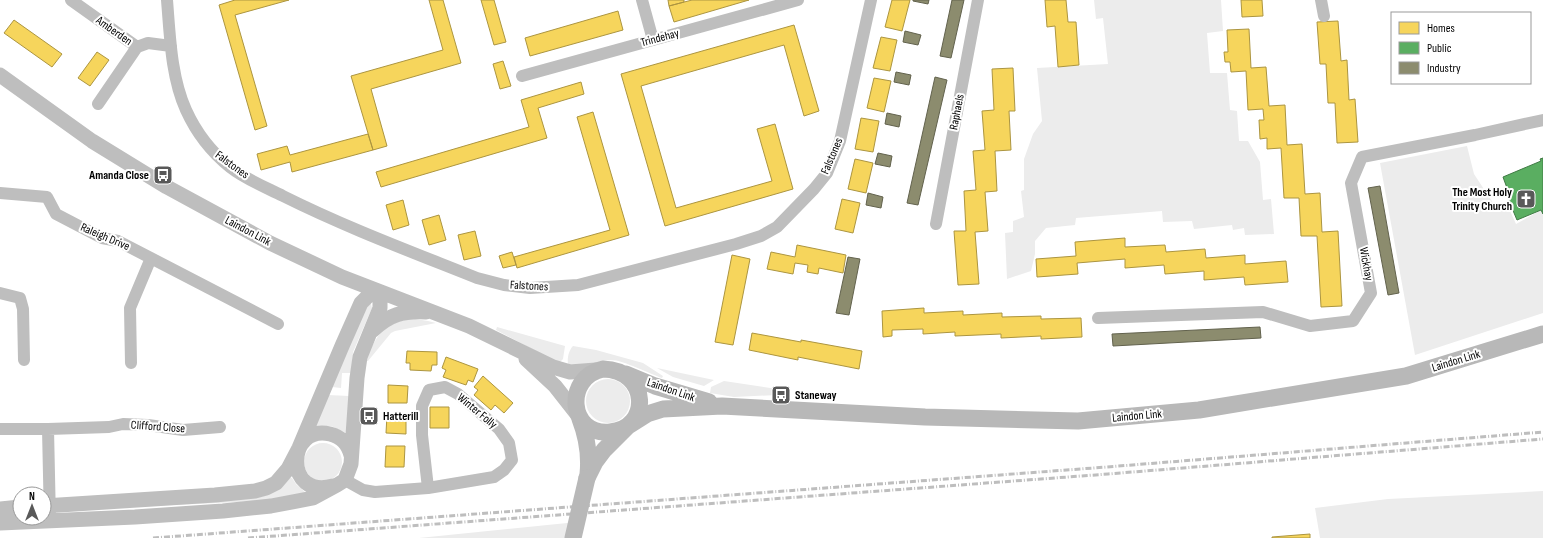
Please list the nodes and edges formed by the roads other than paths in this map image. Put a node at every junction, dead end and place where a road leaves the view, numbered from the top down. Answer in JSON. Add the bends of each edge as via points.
{"nodes":[{"id":1,"x":71,"y":0,"type":"edge"},
{"id":2,"x":167,"y":0,"type":"edge"},
{"id":3,"x":642,"y":0,"type":"edge"},
{"id":4,"x":798,"y":0,"type":"edge"},
{"id":5,"x":869,"y":0,"type":"edge"},
{"id":6,"x":978,"y":0,"type":"edge"},
{"id":7,"x":1321,"y":0,"type":"edge"},
{"id":8,"x":1324,"y":16,"type":"dead end"},
{"id":9,"x":653,"y":40,"type":"junction"},
{"id":10,"x":171,"y":46,"type":"junction"},
{"id":11,"x":137,"y":47,"type":"junction"},
{"id":12,"x":0,"y":75,"type":"edge"},
{"id":13,"x":522,"y":76,"type":"dead end"},
{"id":14,"x":98,"y":104,"type":"dead end"},
{"id":15,"x":1543,"y":120,"type":"edge"},
{"id":16,"x":0,"y":193,"type":"edge"},
{"id":17,"x":936,"y":224,"type":"dead end"},
{"id":18,"x":150,"y":258,"type":"junction"},
{"id":19,"x":342,"y":277,"type":"junction"},
{"id":20,"x":378,"y":291,"type":"junction"},
{"id":21,"x":0,"y":293,"type":"edge"},
{"id":22,"x":356,"y":314,"type":"junction"},
{"id":23,"x":441,"y":315,"type":"junction"},
{"id":24,"x":1098,"y":318,"type":"dead end"},
{"id":25,"x":278,"y":324,"type":"dead end"},
{"id":26,"x":1543,"y":334,"type":"edge"},
{"id":27,"x":365,"y":342,"type":"junction"},
{"id":28,"x":515,"y":349,"type":"junction"},
{"id":29,"x":24,"y":360,"type":"dead end"},
{"id":30,"x":131,"y":363,"type":"dead end"},
{"id":31,"x":596,"y":370,"type":"junction"},
{"id":32,"x":620,"y":371,"type":"junction"},
{"id":33,"x":722,"y":406,"type":"junction"},
{"id":34,"x":578,"y":416,"type":"junction"},
{"id":35,"x":628,"y":426,"type":"junction"},
{"id":36,"x":220,"y":427,"type":"dead end"},
{"id":37,"x":0,"y":429,"type":"edge"},
{"id":38,"x":48,"y":429,"type":"junction"},
{"id":39,"x":299,"y":448,"type":"junction"},
{"id":40,"x":352,"y":455,"type":"junction"},
{"id":41,"x":587,"y":478,"type":"junction"},
{"id":42,"x":341,"y":482,"type":"junction"},
{"id":43,"x":47,"y":486,"type":"edge"},
{"id":44,"x":428,"y":488,"type":"junction"},
{"id":45,"x":52,"y":505,"type":"edge"},
{"id":46,"x":12,"y":508,"type":"edge"},
{"id":47,"x":0,"y":509,"type":"edge"},
{"id":48,"x":52,"y":521,"type":"edge"},
{"id":49,"x":0,"y":523,"type":"edge"},
{"id":50,"x":12,"y":523,"type":"edge"},
{"id":51,"x":573,"y":538,"type":"edge"}],
"edges":[{"from":1,"to":11,"type":"street","name":"Amberden"},
{"from":2,"to":10,"type":"street","name":"Falstones"},
{"from":3,"to":9,"type":"street"},
{"from":4,"to":9,"type":"street","name":"Trindehay"},
{"from":5,"to":10,"type":"street","name":"Falstones","via":[[840,141],[828,173],[777,228],[729,246],[621,275],[559,287],[530,288],[477,278],[308,208],[240,174],[208,147],[195,128],[185,109],[177,82]]},
{"from":6,"to":17,"type":"street","name":"Raphaels"},
{"from":7,"to":8,"type":"street"},
{"from":9,"to":13,"type":"street","name":"Trindehay"},
{"from":10,"to":11,"type":"street","name":"Amberden","via":[[148,43]]},
{"from":11,"to":14,"type":"street","name":"Amberden"},
{"from":12,"to":19,"type":"street","name":"Laindon Link","via":[[80,133],[167,187],[270,243]]},
{"from":15,"to":24,"type":"street","name":"Wickhay","via":[[1475,136],[1362,157],[1351,183],[1371,293],[1353,321],[1310,326],[1263,312]]},
{"from":16,"to":18,"type":"street","name":"Raleigh Drive","via":[[47,197],[56,214],[102,238],[118,241]]},
{"from":18,"to":25,"type":"street","name":"Raleigh Drive"},
{"from":18,"to":30,"type":"street","via":[[130,308]]},
{"from":19,"to":20,"type":"street","name":"Laindon Link"},
{"from":19,"to":22,"type":"street","via":[[348,280],[358,293]]},
{"from":20,"to":22,"type":"street","via":[[367,295]]},
{"from":20,"to":23,"type":"street","name":"Laindon Link"},
{"from":20,"to":27,"type":"street","via":[[380,308]]},
{"from":21,"to":29,"type":"street","via":[[20,298],[23,309]]},
{"from":22,"to":39,"type":"street"},
{"from":23,"to":27,"type":"street","via":[[408,312],[387,318],[372,331]]},
{"from":23,"to":28,"type":"street","name":"Laindon Link"},
{"from":26,"to":33,"type":"main road","name":"Laindon Link","via":[[1406,376],[1199,410],[1078,421],[925,417]]},
{"from":27,"to":40,"type":"street","via":[[357,378]]},
{"from":28,"to":31,"type":"street","name":"Laindon Link","via":[[561,370]]},
{"from":28,"to":34,"type":"street","name":"Laindon Link","via":[[555,386]]},
{"from":31,"to":32,"type":"main road"},
{"from":31,"to":34,"type":"main road","via":[[582,382],[578,390]]},
{"from":32,"to":33,"type":"main road","name":"Laindon Link","via":[[655,386]]},
{"from":32,"to":35,"type":"main road","via":[[635,383],[640,399],[635,418]]},
{"from":33,"to":35,"type":"main road","name":"Laindon Link","via":[[656,410]]},
{"from":34,"to":35,"type":"main road","via":[[587,425],[602,432],[611,432]]},
{"from":34,"to":41,"type":"main road","via":[[589,452]]},
{"from":35,"to":41,"type":"main road","via":[[604,450]]},
{"from":36,"to":38,"type":"street","name":"Clifford Close","via":[[184,430],[123,424],[109,427]]},
{"from":37,"to":38,"type":"street","name":"Clifford Close"},
{"from":38,"to":43,"type":"street"},
{"from":39,"to":40,"type":"street","via":[[313,435],[326,433],[344,441]]},
{"from":39,"to":42,"type":"street","via":[[296,465],[308,485],[322,488]]},
{"from":39,"to":45,"type":"street","via":[[283,477],[266,488],[215,495]]},
{"from":40,"to":42,"type":"street","via":[[350,468]]},
{"from":41,"to":51,"type":"main road","bridge":true},
{"from":42,"to":44,"type":"street","name":"Winter Folly","via":[[375,492]]},
{"from":42,"to":48,"type":"street","via":[[313,498],[271,506]]},
{"from":44,"to":44,"type":"street","name":"Winter Folly","via":[[494,477],[512,460],[509,443],[499,429],[458,394],[445,387],[430,390],[422,406],[422,435]]},
{"from":46,"to":47,"type":"street"},
{"from":49,"to":50,"type":"street"}]}
